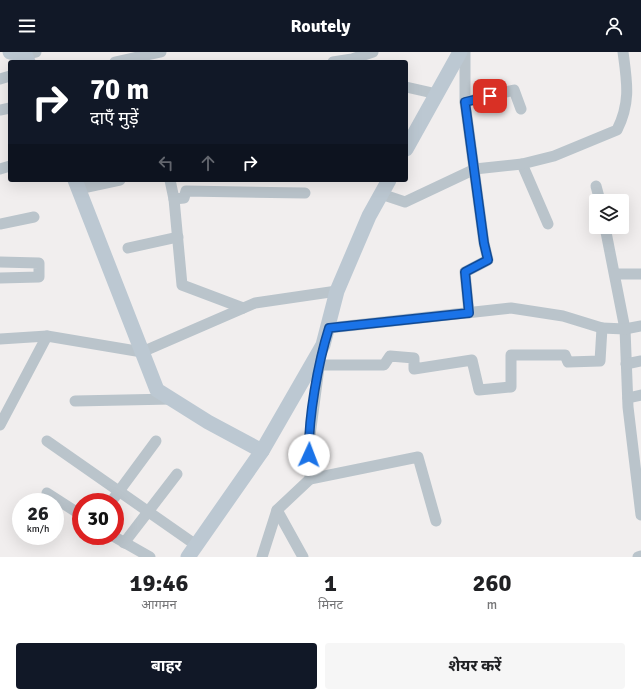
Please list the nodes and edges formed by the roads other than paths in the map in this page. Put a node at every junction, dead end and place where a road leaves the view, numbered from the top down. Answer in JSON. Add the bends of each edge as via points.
{"nodes":[{"id":1,"x":162,"y":52,"type":"edge"},
{"id":2,"x":372,"y":52,"type":"edge"},
{"id":3,"x":460,"y":52,"type":"edge"},
{"id":4,"x":465,"y":52,"type":"edge"},
{"id":5,"x":623,"y":52,"type":"edge"},
{"id":6,"x":124,"y":60,"type":"edge"},
{"id":7,"x":346,"y":60,"type":"edge"},
{"id":8,"x":408,"y":87,"type":"edge"},
{"id":9,"x":437,"y":94,"type":"junction"},
{"id":10,"x":465,"y":102,"type":"junction"},
{"id":11,"x":521,"y":109,"type":"dead end"},
{"id":12,"x":408,"y":142,"type":"edge"},
{"id":13,"x":522,"y":164,"type":"junction"},
{"id":14,"x":475,"y":169,"type":"junction"},
{"id":15,"x":98,"y":182,"type":"edge"},
{"id":16,"x":170,"y":182,"type":"edge"},
{"id":17,"x":388,"y":182,"type":"edge"},
{"id":18,"x":77,"y":184,"type":"edge"},
{"id":19,"x":596,"y":186,"type":"dead end"},
{"id":20,"x":305,"y":193,"type":"dead end"},
{"id":21,"x":381,"y":194,"type":"junction"},
{"id":22,"x":598,"y":194,"type":"edge"},
{"id":23,"x":174,"y":199,"type":"junction"},
{"id":24,"x":34,"y":216,"type":"dead end"},
{"id":25,"x":0,"y":224,"type":"edge"},
{"id":26,"x":548,"y":224,"type":"dead end"},
{"id":27,"x":606,"y":234,"type":"edge"},
{"id":28,"x":178,"y":237,"type":"junction"},
{"id":29,"x":128,"y":248,"type":"dead end"},
{"id":30,"x":0,"y":262,"type":"edge"},
{"id":31,"x":615,"y":274,"type":"junction"},
{"id":32,"x":641,"y":274,"type":"edge"},
{"id":33,"x":0,"y":278,"type":"edge"},
{"id":34,"x":337,"y":291,"type":"junction"},
{"id":35,"x":243,"y":308,"type":"junction"},
{"id":36,"x":469,"y":313,"type":"junction"},
{"id":37,"x":641,"y":326,"type":"edge"},
{"id":38,"x":329,"y":328,"type":"junction"},
{"id":39,"x":602,"y":328,"type":"junction"},
{"id":40,"x":625,"y":329,"type":"junction"},
{"id":41,"x":47,"y":336,"type":"junction"},
{"id":42,"x":0,"y":339,"type":"edge"},
{"id":43,"x":323,"y":345,"type":"junction"},
{"id":44,"x":142,"y":352,"type":"junction"},
{"id":45,"x":641,"y":362,"type":"edge"},
{"id":46,"x":626,"y":364,"type":"junction"},
{"id":47,"x":319,"y":365,"type":"junction"},
{"id":48,"x":641,"y":395,"type":"edge"},
{"id":49,"x":628,"y":398,"type":"junction"},
{"id":50,"x":172,"y":399,"type":"junction"},
{"id":51,"x":75,"y":401,"type":"dead end"},
{"id":52,"x":0,"y":425,"type":"edge"},
{"id":53,"x":47,"y":441,"type":"dead end"},
{"id":54,"x":156,"y":442,"type":"dead end"},
{"id":55,"x":262,"y":450,"type":"junction"},
{"id":56,"x":177,"y":474,"type":"dead end"},
{"id":57,"x":310,"y":479,"type":"junction"},
{"id":58,"x":119,"y":492,"type":"junction"},
{"id":59,"x":640,"y":492,"type":"edge"},
{"id":60,"x":277,"y":510,"type":"junction"},
{"id":61,"x":147,"y":513,"type":"junction"},
{"id":62,"x":641,"y":515,"type":"edge"},
{"id":63,"x":436,"y":521,"type":"dead end"},
{"id":64,"x":124,"y":543,"type":"joint"},
{"id":65,"x":192,"y":551,"type":"edge"},
{"id":66,"x":641,"y":556,"type":"edge"},
{"id":67,"x":150,"y":557,"type":"edge"},
{"id":68,"x":262,"y":557,"type":"edge"},
{"id":69,"x":303,"y":557,"type":"edge"},
{"id":70,"x":638,"y":557,"type":"edge"}],
"edges":[{"from":1,"to":6,"type":"street"},
{"from":2,"to":7,"type":"street"},
{"from":3,"to":9,"type":"street"},
{"from":4,"to":10,"type":"street"},
{"from":5,"to":13,"type":"street","via":[[628,92],[624,116],[617,130],[554,156]]},
{"from":8,"to":9,"type":"street"},
{"from":9,"to":12,"type":"street"},
{"from":10,"to":11,"type":"street","via":[[514,90]]},
{"from":10,"to":14,"type":"street"},
{"from":13,"to":14,"type":"street"},
{"from":13,"to":26,"type":"street"},
{"from":14,"to":21,"type":"street","via":[[405,202]]},
{"from":14,"to":36,"type":"street","via":[[488,260],[465,272]]},
{"from":15,"to":18,"type":"street"},
{"from":16,"to":23,"type":"street"},
{"from":17,"to":21,"type":"street"},
{"from":18,"to":44,"type":"street"},
{"from":19,"to":22,"type":"street"},
{"from":20,"to":23,"type":"street","via":[[186,191],[184,198]]},
{"from":21,"to":34,"type":"street"},
{"from":23,"to":28,"type":"street"},
{"from":24,"to":25,"type":"street"},
{"from":27,"to":31,"type":"street"},
{"from":28,"to":29,"type":"street"},
{"from":28,"to":35,"type":"street","via":[[182,285]]},
{"from":30,"to":33,"type":"street","via":[[39,263],[39,277]]},
{"from":31,"to":32,"type":"street"},
{"from":31,"to":40,"type":"street"},
{"from":34,"to":35,"type":"street","via":[[255,303]]},
{"from":34,"to":38,"type":"street"},
{"from":35,"to":44,"type":"street"},
{"from":36,"to":38,"type":"street"},
{"from":36,"to":39,"type":"street","via":[[510,308],[563,316]]},
{"from":37,"to":40,"type":"street"},
{"from":38,"to":43,"type":"street"},
{"from":39,"to":40,"type":"street"},
{"from":39,"to":47,"type":"street","via":[[600,360],[568,362],[565,355],[511,355],[511,387],[479,390],[472,360],[414,369],[414,358],[390,356],[384,365]]},
{"from":40,"to":46,"type":"street"},
{"from":41,"to":42,"type":"street"},
{"from":41,"to":44,"type":"street"},
{"from":41,"to":52,"type":"street"},
{"from":43,"to":47,"type":"street"},
{"from":43,"to":55,"type":"street"},
{"from":44,"to":50,"type":"street","via":[[157,390]]},
{"from":45,"to":46,"type":"street"},
{"from":46,"to":49,"type":"street"},
{"from":47,"to":57,"type":"street","via":[[309,443]]},
{"from":48,"to":49,"type":"street"},
{"from":49,"to":59,"type":"street"},
{"from":50,"to":51,"type":"street"},
{"from":50,"to":55,"type":"street","via":[[208,422]]},
{"from":53,"to":58,"type":"street"},
{"from":54,"to":58,"type":"street"},
{"from":55,"to":65,"type":"street"},
{"from":56,"to":61,"type":"street"},
{"from":57,"to":60,"type":"street"},
{"from":57,"to":63,"type":"street","via":[[418,457]]},
{"from":58,"to":61,"type":"street"},
{"from":59,"to":62,"type":"street"},
{"from":60,"to":68,"type":"street"},
{"from":60,"to":69,"type":"street"},
{"from":61,"to":64,"type":"street"},
{"from":61,"to":65,"type":"street"},
{"from":64,"to":67,"type":"street"},
{"from":66,"to":70,"type":"street"}]}
